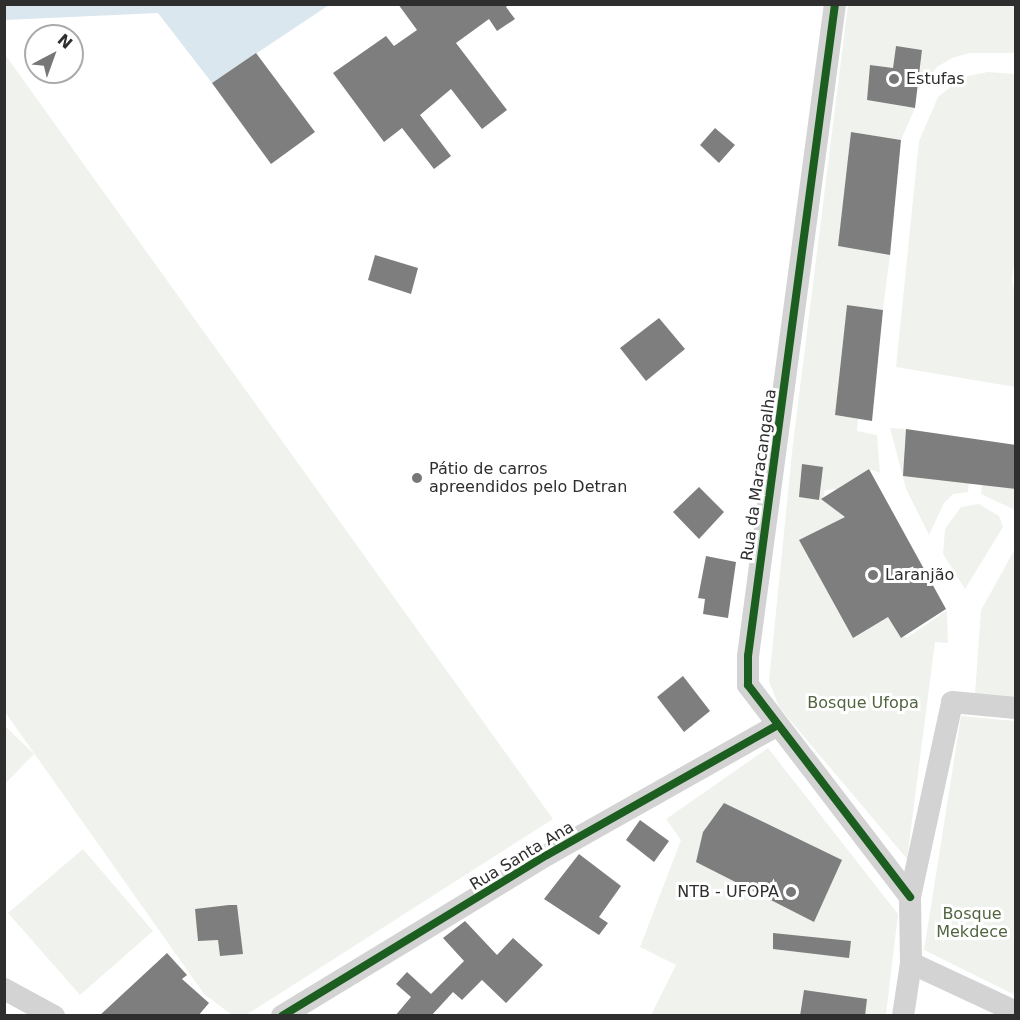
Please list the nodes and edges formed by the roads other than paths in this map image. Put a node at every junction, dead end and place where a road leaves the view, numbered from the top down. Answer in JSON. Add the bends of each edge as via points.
{"nodes":[{"id":1,"x":835,"y":4,"type":"edge"},
{"id":2,"x":1016,"y":708,"type":"edge"},
{"id":3,"x":778,"y":725,"type":"junction"},
{"id":4,"x":910,"y":897,"type":"junction"},
{"id":5,"x":911,"y":963,"type":"junction"},
{"id":6,"x":4,"y":989,"type":"edge"},
{"id":7,"x":1016,"y":1012,"type":"edge"},
{"id":8,"x":54,"y":1016,"type":"edge"},
{"id":9,"x":282,"y":1016,"type":"edge"},
{"id":10,"x":903,"y":1016,"type":"edge"}],
"edges":[{"from":1,"to":3,"type":"street","name":"Rua da Maracangalha","via":[[748,656],[748,685]]},
{"from":2,"to":4,"type":"street","via":[[951,702]]},
{"from":3,"to":4,"type":"street","name":"Rua da Maracangalha"},
{"from":3,"to":9,"type":"street","name":"Rua Santa Ana","via":[[547,855]]},
{"from":4,"to":5,"type":"street"},
{"from":5,"to":7,"type":"street"},
{"from":5,"to":10,"type":"street"},
{"from":6,"to":8,"type":"street"}]}
